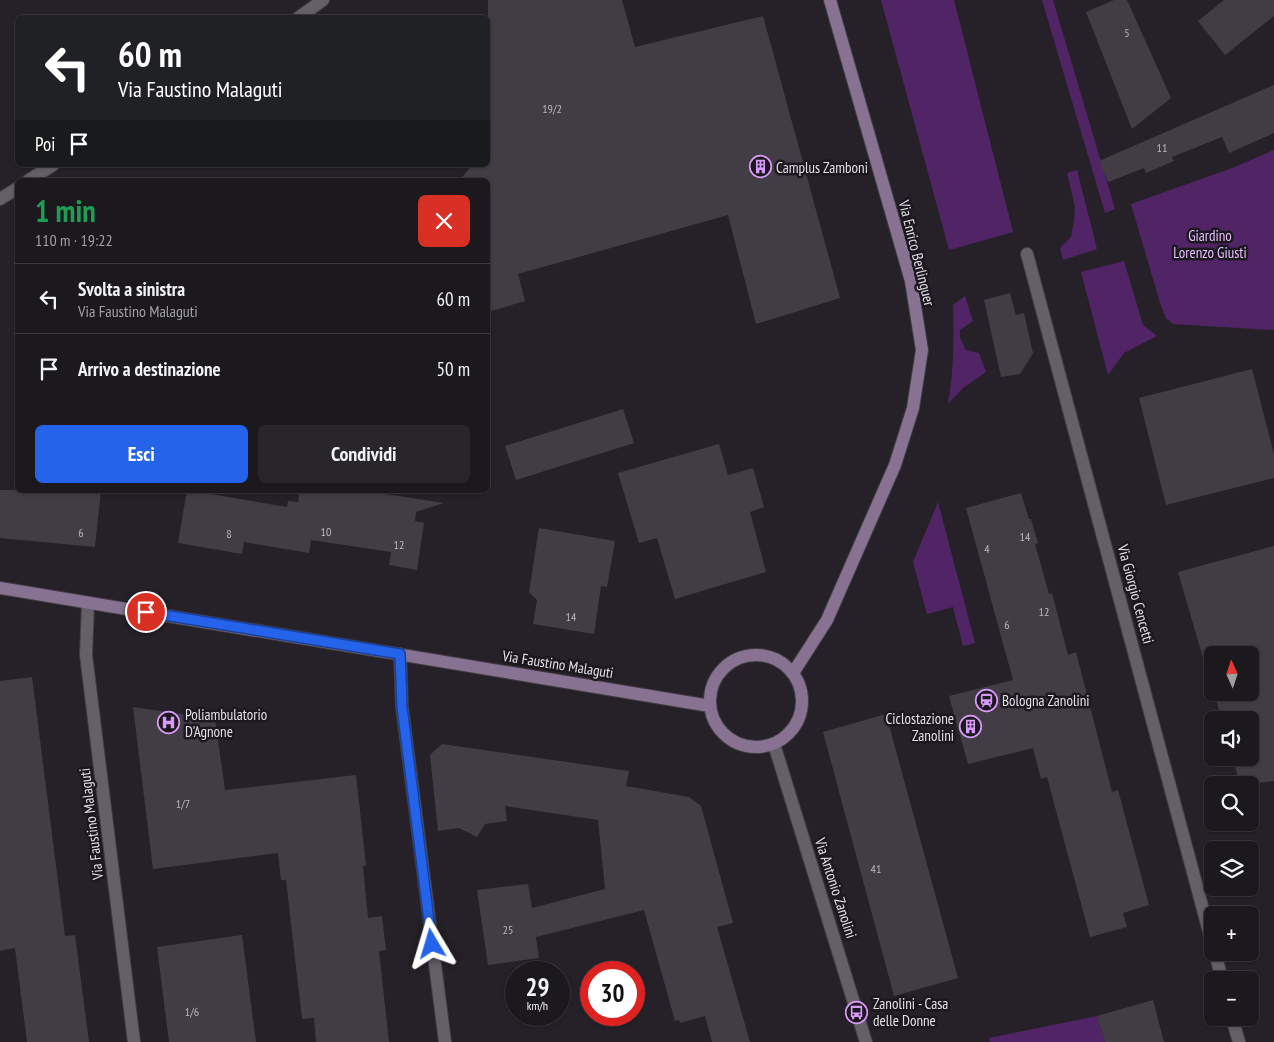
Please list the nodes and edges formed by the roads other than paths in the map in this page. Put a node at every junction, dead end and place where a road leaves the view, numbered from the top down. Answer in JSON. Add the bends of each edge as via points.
{"nodes":[{"id":1,"x":323,"y":0,"type":"edge"},
{"id":2,"x":830,"y":0,"type":"edge"},
{"id":3,"x":302,"y":15,"type":"edge"},
{"id":4,"x":49,"y":167,"type":"edge"},
{"id":5,"x":32,"y":178,"type":"edge"},
{"id":6,"x":15,"y":190,"type":"edge"},
{"id":7,"x":0,"y":199,"type":"edge"},
{"id":8,"x":1028,"y":254,"type":"dead end"},
{"id":9,"x":0,"y":588,"type":"edge"},
{"id":10,"x":88,"y":603,"type":"junction"},
{"id":11,"x":400,"y":654,"type":"junction"},
{"id":12,"x":793,"y":673,"type":"junction"},
{"id":13,"x":710,"y":706,"type":"junction"},
{"id":14,"x":774,"y":744,"type":"junction"},
{"id":15,"x":1204,"y":913,"type":"edge"},
{"id":16,"x":1234,"y":1026,"type":"edge"},
{"id":17,"x":134,"y":1042,"type":"edge"},
{"id":18,"x":445,"y":1042,"type":"edge"},
{"id":19,"x":866,"y":1042,"type":"edge"},
{"id":20,"x":1239,"y":1042,"type":"edge"}],
"edges":[{"from":1,"to":3,"type":"street"},
{"from":2,"to":12,"type":"main road","name":"Via Enrico Berlinguer","via":[[911,281],[922,350],[913,408],[895,465],[827,620]]},
{"from":4,"to":5,"type":"street"},
{"from":6,"to":7,"type":"street"},
{"from":8,"to":15,"type":"street","name":"Via Giorgio Cencetti"},
{"from":9,"to":10,"type":"main road","name":"Via Faustino Malaguti"},
{"from":10,"to":11,"type":"main road","name":"Via Faustino Malaguti"},
{"from":10,"to":17,"type":"street","name":"Via Faustino Malaguti","via":[[86,655]]},
{"from":11,"to":13,"type":"main road","name":"Via Faustino Malaguti"},
{"from":11,"to":18,"type":"street","via":[[402,707]]},
{"from":12,"to":13,"type":"main road","via":[[768,657],[739,658],[717,677],[711,690]]},
{"from":12,"to":14,"type":"main road","via":[[802,695],[799,719],[784,738]]},
{"from":13,"to":14,"type":"main road","via":[[717,725],[732,740],[745,746]]},
{"from":14,"to":19,"type":"street","name":"Via Antonio Zanolini"},
{"from":16,"to":20,"type":"street"}]}
